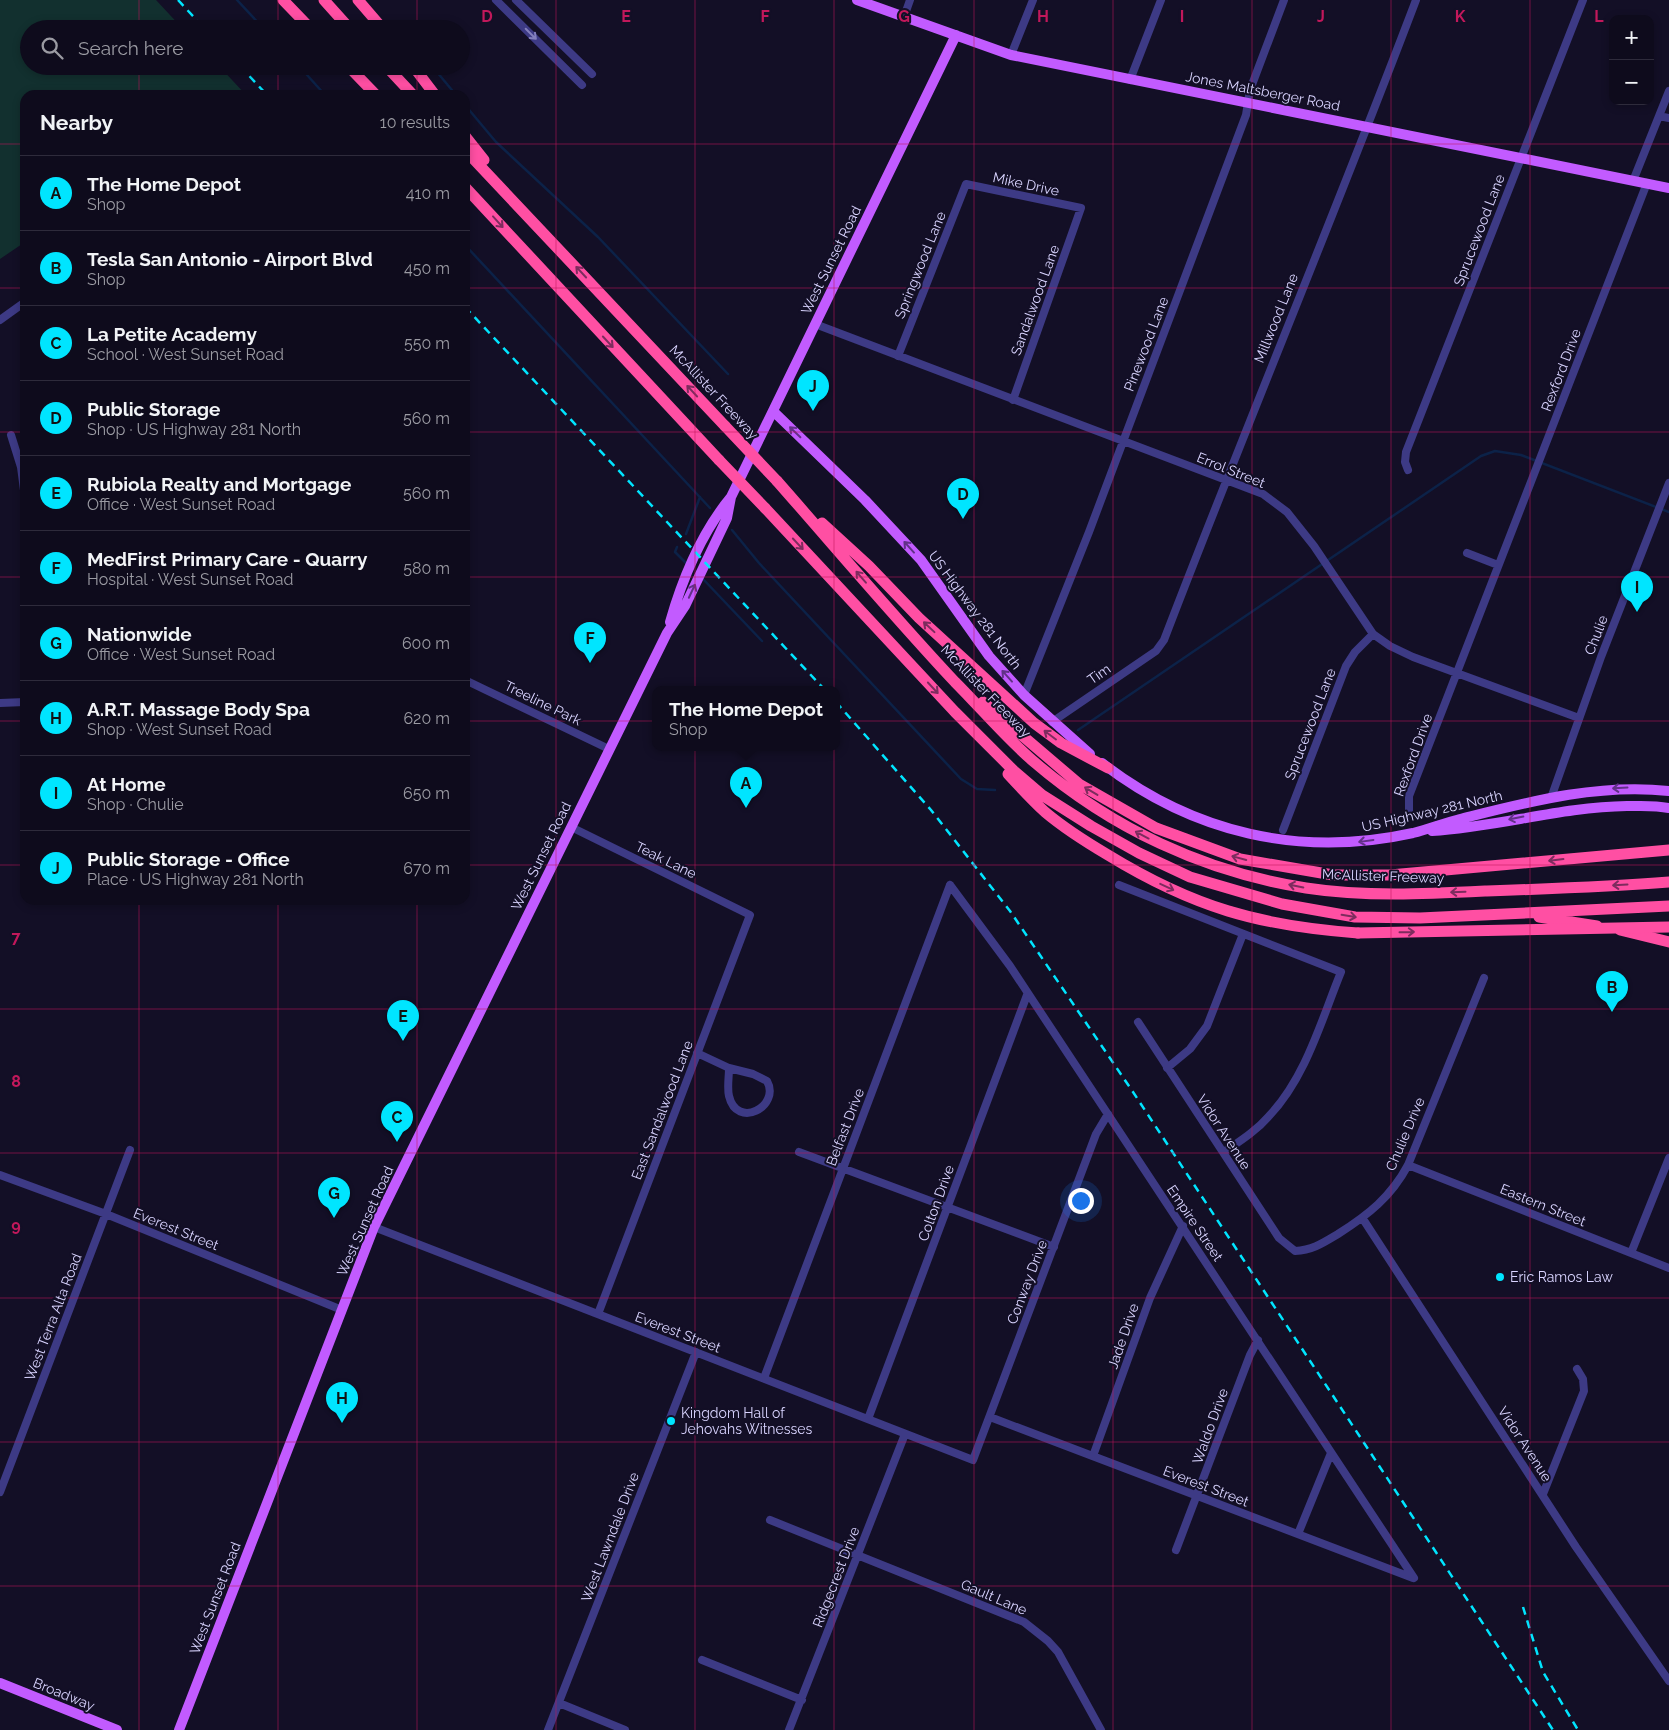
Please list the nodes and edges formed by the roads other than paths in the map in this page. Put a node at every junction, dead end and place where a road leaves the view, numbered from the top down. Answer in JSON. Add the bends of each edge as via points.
{"nodes":[{"id":1,"x":283,"y":0,"type":"edge"},
{"id":2,"x":324,"y":0,"type":"edge"},
{"id":3,"x":358,"y":0,"type":"edge"},
{"id":4,"x":496,"y":0,"type":"edge"},
{"id":5,"x":516,"y":0,"type":"edge"},
{"id":6,"x":857,"y":0,"type":"edge"},
{"id":7,"x":910,"y":0,"type":"edge"},
{"id":8,"x":1032,"y":0,"type":"edge"},
{"id":9,"x":1160,"y":0,"type":"edge"},
{"id":10,"x":1284,"y":0,"type":"edge"},
{"id":11,"x":1416,"y":0,"type":"edge"},
{"id":12,"x":1583,"y":0,"type":"edge"},
{"id":13,"x":904,"y":17,"type":"junction"},
{"id":14,"x":302,"y":20,"type":"edge"},
{"id":15,"x":342,"y":20,"type":"edge"},
{"id":16,"x":375,"y":20,"type":"edge"},
{"id":17,"x":956,"y":35,"type":"junction"},
{"id":18,"x":1012,"y":55,"type":"junction"},
{"id":19,"x":592,"y":74,"type":"dead end"},
{"id":20,"x":357,"y":75,"type":"edge"},
{"id":21,"x":394,"y":75,"type":"edge"},
{"id":22,"x":420,"y":75,"type":"edge"},
{"id":23,"x":1130,"y":80,"type":"junction"},
{"id":24,"x":582,"y":85,"type":"dead end"},
{"id":25,"x":371,"y":90,"type":"edge"},
{"id":26,"x":408,"y":90,"type":"edge"},
{"id":27,"x":430,"y":90,"type":"edge"},
{"id":28,"x":1669,"y":91,"type":"edge"},
{"id":29,"x":1248,"y":102,"type":"junction"},
{"id":30,"x":1659,"y":116,"type":"junction"},
{"id":31,"x":1669,"y":118,"type":"edge"},
{"id":32,"x":1367,"y":126,"type":"junction"},
{"id":33,"x":470,"y":143,"type":"edge"},
{"id":34,"x":470,"y":155,"type":"edge"},
{"id":35,"x":1520,"y":158,"type":"junction"},
{"id":36,"x":1633,"y":181,"type":"junction"},
{"id":37,"x":1647,"y":183,"type":"junction"},
{"id":38,"x":966,"y":184,"type":"joint"},
{"id":39,"x":1669,"y":188,"type":"edge"},
{"id":40,"x":470,"y":192,"type":"edge"},
{"id":41,"x":516,"y":204,"type":"junction"},
{"id":42,"x":1081,"y":208,"type":"joint"},
{"id":43,"x":20,"y":306,"type":"edge"},
{"id":44,"x":0,"y":320,"type":"edge"},
{"id":45,"x":815,"y":324,"type":"junction"},
{"id":46,"x":898,"y":356,"type":"junction"},
{"id":47,"x":1012,"y":400,"type":"junction"},
{"id":48,"x":773,"y":411,"type":"junction"},
{"id":49,"x":11,"y":435,"type":"dead end"},
{"id":50,"x":1123,"y":442,"type":"junction"},
{"id":51,"x":20,"y":464,"type":"edge"},
{"id":52,"x":1408,"y":470,"type":"dead end"},
{"id":53,"x":1225,"y":479,"type":"junction"},
{"id":54,"x":777,"y":481,"type":"junction"},
{"id":55,"x":1668,"y":486,"type":"edge"},
{"id":56,"x":1468,"y":553,"type":"dead end"},
{"id":57,"x":1498,"y":565,"type":"junction"},
{"id":58,"x":1373,"y":634,"type":"junction"},
{"id":59,"x":1161,"y":646,"type":"joint"},
{"id":60,"x":928,"y":652,"type":"junction"},
{"id":61,"x":1457,"y":673,"type":"junction"},
{"id":62,"x":470,"y":682,"type":"edge"},
{"id":63,"x":1024,"y":695,"type":"junction"},
{"id":64,"x":20,"y":702,"type":"edge"},
{"id":65,"x":0,"y":703,"type":"edge"},
{"id":66,"x":1579,"y":718,"type":"junction"},
{"id":67,"x":1052,"y":722,"type":"junction"},
{"id":68,"x":981,"y":739,"type":"junction"},
{"id":69,"x":609,"y":750,"type":"junction"},
{"id":70,"x":1108,"y":768,"type":"junction"},
{"id":71,"x":1669,"y":791,"type":"edge"},
{"id":72,"x":1552,"y":798,"type":"junction"},
{"id":73,"x":1669,"y":808,"type":"edge"},
{"id":74,"x":1409,"y":813,"type":"dead end"},
{"id":75,"x":571,"y":827,"type":"junction"},
{"id":76,"x":1283,"y":830,"type":"dead end"},
{"id":77,"x":1414,"y":832,"type":"junction"},
{"id":78,"x":1669,"y":850,"type":"edge"},
{"id":79,"x":1669,"y":882,"type":"edge"},
{"id":80,"x":950,"y":885,"type":"joint"},
{"id":81,"x":1119,"y":885,"type":"dead end"},
{"id":82,"x":1669,"y":906,"type":"edge"},
{"id":83,"x":1505,"y":913,"type":"junction"},
{"id":84,"x":750,"y":915,"type":"joint"},
{"id":85,"x":1669,"y":928,"type":"edge"},
{"id":86,"x":1244,"y":934,"type":"junction"},
{"id":87,"x":1669,"y":942,"type":"edge"},
{"id":88,"x":1484,"y":978,"type":"dead end"},
{"id":89,"x":1027,"y":995,"type":"junction"},
{"id":90,"x":1138,"y":1022,"type":"dead end"},
{"id":91,"x":697,"y":1053,"type":"junction"},
{"id":92,"x":729,"y":1068,"type":"junction"},
{"id":93,"x":1167,"y":1068,"type":"junction"},
{"id":94,"x":1108,"y":1114,"type":"junction"},
{"id":95,"x":130,"y":1150,"type":"dead end"},
{"id":96,"x":799,"y":1152,"type":"dead end"},
{"id":97,"x":1224,"y":1152,"type":"junction"},
{"id":98,"x":1669,"y":1158,"type":"edge"},
{"id":99,"x":1408,"y":1165,"type":"junction"},
{"id":100,"x":843,"y":1169,"type":"junction"},
{"id":101,"x":0,"y":1175,"type":"edge"},
{"id":102,"x":947,"y":1208,"type":"junction"},
{"id":103,"x":106,"y":1214,"type":"junction"},
{"id":104,"x":1363,"y":1219,"type":"junction"},
{"id":105,"x":1183,"y":1226,"type":"junction"},
{"id":106,"x":374,"y":1227,"type":"junction"},
{"id":107,"x":1054,"y":1247,"type":"junction"},
{"id":108,"x":1295,"y":1251,"type":"joint"},
{"id":109,"x":1631,"y":1253,"type":"junction"},
{"id":110,"x":1669,"y":1268,"type":"edge"},
{"id":111,"x":342,"y":1310,"type":"junction"},
{"id":112,"x":598,"y":1314,"type":"junction"},
{"id":113,"x":1258,"y":1340,"type":"junction"},
{"id":114,"x":696,"y":1352,"type":"junction"},
{"id":115,"x":1577,"y":1369,"type":"dead end"},
{"id":116,"x":764,"y":1378,"type":"junction"},
{"id":117,"x":990,"y":1417,"type":"junction"},
{"id":118,"x":868,"y":1419,"type":"junction"},
{"id":119,"x":905,"y":1434,"type":"junction"},
{"id":120,"x":1331,"y":1453,"type":"junction"},
{"id":121,"x":1093,"y":1456,"type":"junction"},
{"id":122,"x":973,"y":1460,"type":"joint"},
{"id":123,"x":0,"y":1492,"type":"edge"},
{"id":124,"x":1543,"y":1494,"type":"junction"},
{"id":125,"x":1197,"y":1496,"type":"junction"},
{"id":126,"x":770,"y":1520,"type":"dead end"},
{"id":127,"x":1298,"y":1534,"type":"junction"},
{"id":128,"x":1176,"y":1550,"type":"dead end"},
{"id":129,"x":858,"y":1554,"type":"junction"},
{"id":130,"x":1414,"y":1578,"type":"joint"},
{"id":131,"x":702,"y":1660,"type":"dead end"},
{"id":132,"x":1669,"y":1681,"type":"edge"},
{"id":133,"x":0,"y":1683,"type":"edge"},
{"id":134,"x":802,"y":1700,"type":"junction"},
{"id":135,"x":558,"y":1704,"type":"junction"},
{"id":136,"x":117,"y":1730,"type":"edge"},
{"id":137,"x":179,"y":1730,"type":"edge"},
{"id":138,"x":548,"y":1730,"type":"edge"},
{"id":139,"x":625,"y":1730,"type":"edge"},
{"id":140,"x":790,"y":1730,"type":"edge"},
{"id":141,"x":1101,"y":1730,"type":"edge"}],
"edges":[{"from":1,"to":14,"type":"highway"},
{"from":2,"to":15,"type":"highway"},
{"from":3,"to":16,"type":"highway"},
{"from":4,"to":24,"type":"street","one_way":true},
{"from":5,"to":19,"type":"street"},
{"from":6,"to":13,"type":"main road","name":"Jones Maltsberger Road"},
{"from":7,"to":13,"type":"street"},
{"from":8,"to":18,"type":"street"},
{"from":9,"to":23,"type":"street"},
{"from":10,"to":29,"type":"street","name":"Pinewood Lane"},
{"from":11,"to":32,"type":"street","name":"Millwood Lane"},
{"from":12,"to":35,"type":"street","name":"Sprucewood Lane"},
{"from":13,"to":17,"type":"main road","name":"Jones Maltsberger Road"},
{"from":17,"to":18,"type":"main road","name":"Jones Maltsberger Road"},
{"from":17,"to":45,"type":"main road","name":"West Sunset Road"},
{"from":18,"to":23,"type":"main road","name":"Jones Maltsberger Road"},
{"from":20,"to":25,"type":"highway"},
{"from":21,"to":26,"type":"highway"},
{"from":22,"to":27,"type":"highway"},
{"from":23,"to":29,"type":"main road","name":"Jones Maltsberger Road"},
{"from":28,"to":30,"type":"street"},
{"from":29,"to":32,"type":"main road","name":"Jones Maltsberger Road"},
{"from":29,"to":50,"type":"street","name":"Pinewood Lane","via":[[1246,115]]},
{"from":30,"to":31,"type":"street"},
{"from":30,"to":36,"type":"street"},
{"from":32,"to":35,"type":"main road","name":"Jones Maltsberger Road"},
{"from":32,"to":53,"type":"street","name":"Millwood Lane"},
{"from":33,"to":41,"type":"highway"},
{"from":34,"to":41,"type":"highway","name":"McAllister Freeway"},
{"from":35,"to":36,"type":"main road","name":"Jones Maltsberger Road"},
{"from":35,"to":52,"type":"street","name":"Sprucewood Lane","via":[[1406,452]]},
{"from":36,"to":37,"type":"main road","name":"Jones Maltsberger Road"},
{"from":37,"to":39,"type":"main road","name":"Jones Maltsberger Road"},
{"from":37,"to":57,"type":"street","name":"Rexford Drive"},
{"from":38,"to":42,"type":"street","name":"Mike Drive"},
{"from":38,"to":46,"type":"street","name":"Springwood Lane"},
{"from":40,"to":68,"type":"highway","one_way":true,"bridge":true},
{"from":54,"to":41,"type":"highway","name":"McAllister Freeway","one_way":true,"bridge":true},
{"from":42,"to":47,"type":"street","name":"Sandalwood Lane"},
{"from":43,"to":44,"type":"street"},
{"from":45,"to":46,"type":"street","name":"Errol Street"},
{"from":45,"to":48,"type":"main road","name":"West Sunset Road"},
{"from":46,"to":47,"type":"street","name":"Errol Street"},
{"from":47,"to":50,"type":"street","name":"Errol Street"},
{"from":63,"to":48,"type":"main road","name":"US Highway 281 North","one_way":true,"via":[[989,656],[921,560]]},
{"from":48,"to":69,"type":"main road","name":"West Sunset Road","via":[[731,497],[727,518],[685,606],[667,633]]},
{"from":49,"to":51,"type":"street"},
{"from":50,"to":53,"type":"street","name":"Errol Street"},
{"from":50,"to":63,"type":"street","name":"Pinewood Lane"},
{"from":53,"to":58,"type":"street","name":"Errol Street","via":[[1263,494],[1287,512]]},
{"from":53,"to":59,"type":"street","name":"Millwood Lane"},
{"from":60,"to":54,"type":"highway","name":"McAllister Freeway","one_way":true},
{"from":70,"to":54,"type":"highway","one_way":true,"via":[[1060,743],[991,686]]},
{"from":55,"to":66,"type":"street","name":"Chulie"},
{"from":56,"to":57,"type":"street"},
{"from":57,"to":61,"type":"street","name":"Rexford Drive"},
{"from":58,"to":61,"type":"street","name":"Errol Street","via":[[1412,657]]},
{"from":58,"to":76,"type":"street","name":"Sprucewood Lane","via":[[1346,666]]},
{"from":59,"to":67,"type":"street","name":"Tim"},
{"from":78,"to":60,"type":"highway","one_way":true,"via":[[1390,875],[1332,876],[1240,858],[1156,828],[1079,784]]},
{"from":79,"to":60,"type":"highway","name":"McAllister Freeway","one_way":true,"via":[[1446,893],[1370,893],[1307,888],[1240,874],[1156,843],[1085,802],[1054,779],[998,727]]},
{"from":61,"to":66,"type":"street","name":"Errol Street"},
{"from":61,"to":74,"type":"street","name":"Rexford Drive","via":[[1409,796]]},
{"from":62,"to":69,"type":"street","name":"Treeline Park"},
{"from":63,"to":67,"type":"main road","name":"US Highway 281 North"},
{"from":64,"to":65,"type":"street"},
{"from":66,"to":72,"type":"street","name":"Chulie"},
{"from":67,"to":70,"type":"main road","name":"US Highway 281 North"},
{"from":68,"to":83,"type":"highway","one_way":true,"via":[[1042,795],[1115,840],[1190,877],[1282,904],[1355,917],[1420,918]]},
{"from":68,"to":85,"type":"highway","one_way":true,"bridge":true,"via":[[1005,772],[1046,812],[1083,840],[1141,875],[1200,903],[1251,919],[1320,930],[1358,932]]},
{"from":69,"to":75,"type":"main road","name":"West Sunset Road"},
{"from":77,"to":70,"type":"main road","name":"US Highway 281 North","one_way":true,"via":[[1352,843],[1280,840],[1191,815],[1136,787]]},
{"from":71,"to":72,"type":"main road","name":"US Highway 281 North","one_way":true,"via":[[1624,788]]},
{"from":72,"to":77,"type":"main road","name":"US Highway 281 North"},
{"from":73,"to":77,"type":"main road","one_way":true,"via":[[1606,806],[1526,816],[1460,829]]},
{"from":75,"to":84,"type":"street","name":"Teak Lane"},
{"from":75,"to":106,"type":"main road","name":"West Sunset Road"},
{"from":80,"to":89,"type":"street","name":"Empire Street","via":[[1010,966]]},
{"from":80,"to":100,"type":"street","name":"Belfast Drive"},
{"from":81,"to":86,"type":"street"},
{"from":82,"to":83,"type":"highway"},
{"from":83,"to":87,"type":"highway","via":[[1570,921]]},
{"from":84,"to":91,"type":"street","name":"East Sandalwood Lane"},
{"from":86,"to":93,"type":"street","via":[[1207,1026],[1190,1049]]},
{"from":86,"to":97,"type":"street","via":[[1341,972],[1292,1088],[1261,1124]]},
{"from":88,"to":99,"type":"street","name":"Chulie Drive"},
{"from":89,"to":94,"type":"street","name":"Empire Street"},
{"from":89,"to":102,"type":"street","name":"Colton Drive"},
{"from":90,"to":93,"type":"street","name":"Vidor Avenue"},
{"from":91,"to":92,"type":"street"},
{"from":91,"to":112,"type":"street","name":"East Sandalwood Lane"},
{"from":92,"to":92,"type":"street","via":[[767,1081],[769,1092],[761,1109],[746,1113],[731,1102],[728,1095]]},
{"from":93,"to":97,"type":"street","name":"Vidor Avenue"},
{"from":94,"to":105,"type":"street","name":"Empire Street"},
{"from":94,"to":107,"type":"street","name":"Conway Drive","via":[[1096,1134]]},
{"from":95,"to":103,"type":"street","name":"West Terra Alta Road"},
{"from":96,"to":100,"type":"street"},
{"from":97,"to":108,"type":"street","name":"Vidor Avenue","via":[[1279,1238]]},
{"from":98,"to":109,"type":"street"},
{"from":99,"to":104,"type":"street","name":"Chulie Drive","via":[[1390,1193]]},
{"from":99,"to":109,"type":"street","name":"Eastern Street"},
{"from":100,"to":102,"type":"street"},
{"from":100,"to":116,"type":"street","name":"Belfast Drive"},
{"from":101,"to":103,"type":"street","name":"Everest Street"},
{"from":102,"to":107,"type":"street"},
{"from":102,"to":118,"type":"street","name":"Colton Drive"},
{"from":103,"to":111,"type":"street","name":"Everest Street"},
{"from":103,"to":123,"type":"street","name":"West Terra Alta Road"},
{"from":104,"to":108,"type":"street","name":"Chulie Drive","via":[[1316,1247]]},
{"from":104,"to":124,"type":"street","name":"Vidor Avenue"},
{"from":105,"to":113,"type":"street","name":"Empire Street"},
{"from":105,"to":121,"type":"street","name":"Jade Drive","via":[[1150,1298]]},
{"from":106,"to":111,"type":"main road","name":"West Sunset Road"},
{"from":106,"to":112,"type":"street","name":"Everest Street"},
{"from":107,"to":117,"type":"street","name":"Conway Drive"},
{"from":109,"to":110,"type":"street","name":"Eastern Street"},
{"from":111,"to":137,"type":"main road","name":"West Sunset Road"},
{"from":112,"to":114,"type":"street","name":"Everest Street"},
{"from":113,"to":120,"type":"street","name":"Empire Street"},
{"from":113,"to":125,"type":"street","name":"Waldo Drive"},
{"from":114,"to":116,"type":"street","name":"Everest Street"},
{"from":114,"to":135,"type":"street","name":"West Lawndale Drive"},
{"from":115,"to":124,"type":"street","via":[[1583,1379],[1584,1391]]},
{"from":116,"to":118,"type":"street","name":"Everest Street"},
{"from":117,"to":121,"type":"street","name":"Everest Street"},
{"from":117,"to":122,"type":"street","name":"Conway Drive"},
{"from":118,"to":119,"type":"street","name":"Everest Street"},
{"from":119,"to":122,"type":"street","name":"Everest Street"},
{"from":119,"to":129,"type":"street","name":"Ridgecrest Drive"},
{"from":120,"to":127,"type":"street"},
{"from":120,"to":130,"type":"street","name":"Empire Street"},
{"from":121,"to":125,"type":"street","name":"Everest Street"},
{"from":124,"to":132,"type":"street","name":"Vidor Avenue"},
{"from":125,"to":127,"type":"street","name":"Everest Street"},
{"from":125,"to":128,"type":"street","name":"Waldo Drive"},
{"from":126,"to":129,"type":"street","name":"Gault Lane"},
{"from":127,"to":130,"type":"street","name":"Everest Street"},
{"from":129,"to":134,"type":"street","name":"Ridgecrest Drive"},
{"from":129,"to":141,"type":"street","name":"Gault Lane","via":[[1024,1622],[1058,1652]]},
{"from":131,"to":134,"type":"street"},
{"from":133,"to":136,"type":"main road","name":"Broadway"},
{"from":134,"to":140,"type":"street","name":"Ridgecrest Drive"},
{"from":135,"to":138,"type":"street","name":"West Lawndale Drive"},
{"from":135,"to":139,"type":"street"}]}
